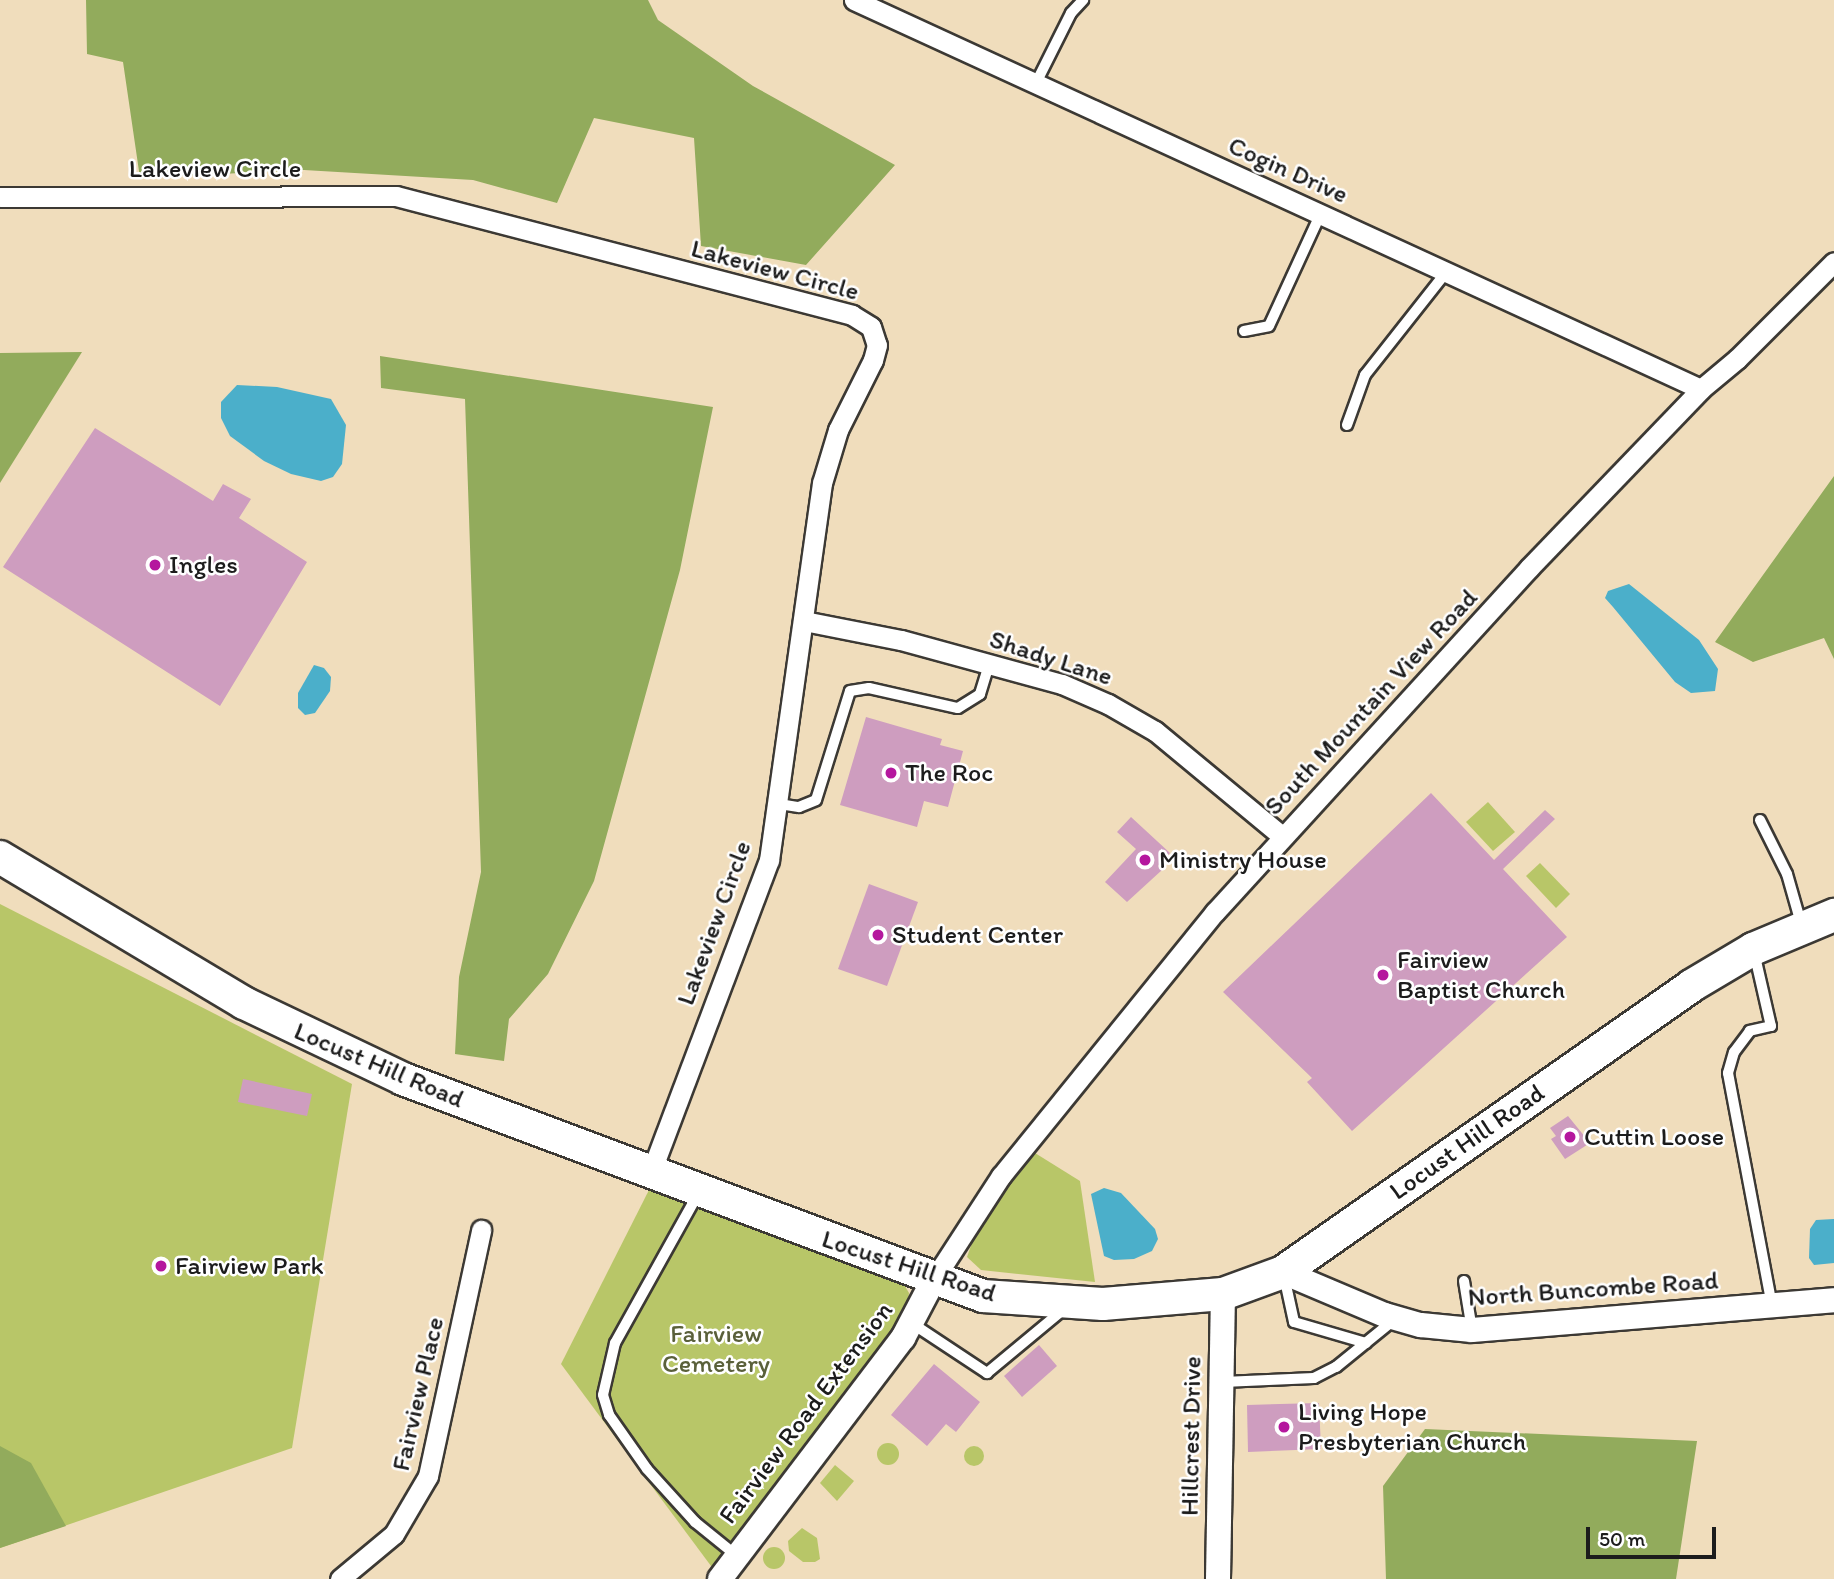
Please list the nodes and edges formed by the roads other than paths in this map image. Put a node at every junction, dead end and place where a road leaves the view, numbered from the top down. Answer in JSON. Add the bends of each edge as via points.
{"nodes":[{"id":1,"x":854,"y":0,"type":"edge"},
{"id":2,"x":1083,"y":0,"type":"edge"},
{"id":3,"x":1036,"y":83,"type":"junction"},
{"id":4,"x":0,"y":197,"type":"edge"},
{"id":5,"x":1321,"y":213,"type":"junction"},
{"id":6,"x":1834,"y":262,"type":"edge"},
{"id":7,"x":1447,"y":271,"type":"junction"},
{"id":8,"x":1244,"y":331,"type":"dead end"},
{"id":9,"x":1701,"y":389,"type":"junction"},
{"id":10,"x":1347,"y":425,"type":"dead end"},
{"id":11,"x":804,"y":621,"type":"junction"},
{"id":12,"x":989,"y":664,"type":"junction"},
{"id":13,"x":779,"y":804,"type":"junction"},
{"id":14,"x":1760,"y":820,"type":"dead end"},
{"id":15,"x":1283,"y":837,"type":"junction"},
{"id":16,"x":0,"y":857,"type":"edge"},
{"id":17,"x":1834,"y":915,"type":"edge"},
{"id":18,"x":1802,"y":927,"type":"junction"},
{"id":19,"x":1753,"y":948,"type":"junction"},
{"id":20,"x":651,"y":1173,"type":"junction"},
{"id":21,"x":699,"y":1192,"type":"junction"},
{"id":22,"x":481,"y":1230,"type":"dead end"},
{"id":23,"x":1283,"y":1272,"type":"junction"},
{"id":24,"x":934,"y":1279,"type":"junction"},
{"id":25,"x":1464,"y":1281,"type":"dead end"},
{"id":26,"x":1223,"y":1294,"type":"junction"},
{"id":27,"x":1834,"y":1300,"type":"edge"},
{"id":28,"x":1071,"y":1303,"type":"junction"},
{"id":29,"x":1772,"y":1305,"type":"junction"},
{"id":30,"x":1397,"y":1318,"type":"junction"},
{"id":31,"x":913,"y":1324,"type":"junction"},
{"id":32,"x":1472,"y":1330,"type":"junction"},
{"id":33,"x":1366,"y":1343,"type":"junction"},
{"id":34,"x":1222,"y":1382,"type":"junction"},
{"id":35,"x":737,"y":1556,"type":"junction"},
{"id":36,"x":340,"y":1579,"type":"edge"},
{"id":37,"x":720,"y":1579,"type":"edge"},
{"id":38,"x":1218,"y":1579,"type":"edge"}],
"edges":[{"from":1,"to":3,"type":"street","name":"Cogin Drive"},
{"from":2,"to":3,"type":"lane","via":[[1071,13]]},
{"from":3,"to":5,"type":"street","name":"Cogin Drive"},
{"from":4,"to":11,"type":"street","name":"Lakeview Circle","via":[[396,196],[860,318],[871,327],[877,345],[827,460]]},
{"from":5,"to":7,"type":"street","name":"Cogin Drive"},
{"from":5,"to":8,"type":"lane","via":[[1269,326]]},
{"from":6,"to":9,"type":"street","name":"South Mountain View Road"},
{"from":7,"to":9,"type":"street","name":"Cogin Drive"},
{"from":7,"to":10,"type":"lane","via":[[1364,375]]},
{"from":9,"to":15,"type":"street","name":"South Mountain View Road"},
{"from":11,"to":12,"type":"street","name":"Shady Lane","via":[[839,625]]},
{"from":11,"to":13,"type":"street","name":"Lakeview Circle"},
{"from":12,"to":13,"type":"lane","via":[[980,694],[958,708],[869,688],[849,691],[816,800],[799,807]]},
{"from":12,"to":15,"type":"street","name":"Shady Lane","via":[[1062,684],[1133,717]]},
{"from":13,"to":20,"type":"street","name":"Lakeview Circle","via":[[757,895]]},
{"from":14,"to":18,"type":"lane","via":[[1787,874]]},
{"from":15,"to":24,"type":"street","name":"South Mountain View Road","via":[[1074,1082],[1000,1176]]},
{"from":16,"to":20,"type":"main road","name":"Locust Hill Road","via":[[122,934],[313,1039],[404,1079]]},
{"from":17,"to":18,"type":"main road","name":"Locust Hill Road"},
{"from":18,"to":19,"type":"main road","name":"Locust Hill Road"},
{"from":19,"to":23,"type":"main road","name":"Locust Hill Road","via":[[1653,1011]]},
{"from":19,"to":29,"type":"lane","via":[[1770,1026],[1750,1031],[1734,1052],[1728,1073]]},
{"from":20,"to":21,"type":"main road","name":"Locust Hill Road"},
{"from":21,"to":24,"type":"main road","name":"Locust Hill Road"},
{"from":21,"to":35,"type":"lane","via":[[615,1343],[603,1395],[609,1415],[647,1469],[695,1522]]},
{"from":22,"to":36,"type":"street","name":"Fairview Place","via":[[428,1476],[394,1534]]},
{"from":23,"to":26,"type":"main road","name":"Locust Hill Road"},
{"from":23,"to":30,"type":"street","name":"North Buncombe Road","via":[[1334,1297]]},
{"from":23,"to":33,"type":"lane","via":[[1294,1322]]},
{"from":24,"to":28,"type":"main road","name":"Locust Hill Road","via":[[983,1296]]},
{"from":24,"to":31,"type":"street","name":"Fairview Road Extension"},
{"from":25,"to":32,"type":"lane"},
{"from":26,"to":28,"type":"main road","name":"Locust Hill Road","via":[[1141,1303]]},
{"from":26,"to":34,"type":"street","name":"Hillcrest Drive"},
{"from":27,"to":29,"type":"street","name":"North Buncombe Road"},
{"from":28,"to":31,"type":"lane","via":[[987,1373]]},
{"from":29,"to":32,"type":"street","name":"North Buncombe Road"},
{"from":30,"to":32,"type":"street","name":"North Buncombe Road"},
{"from":30,"to":33,"type":"lane"},
{"from":31,"to":35,"type":"street","name":"Fairview Road Extension"},
{"from":33,"to":34,"type":"lane","via":[[1314,1378]]},
{"from":34,"to":38,"type":"street","name":"Hillcrest Drive"},
{"from":35,"to":37,"type":"street","name":"Fairview Road Extension"}]}
